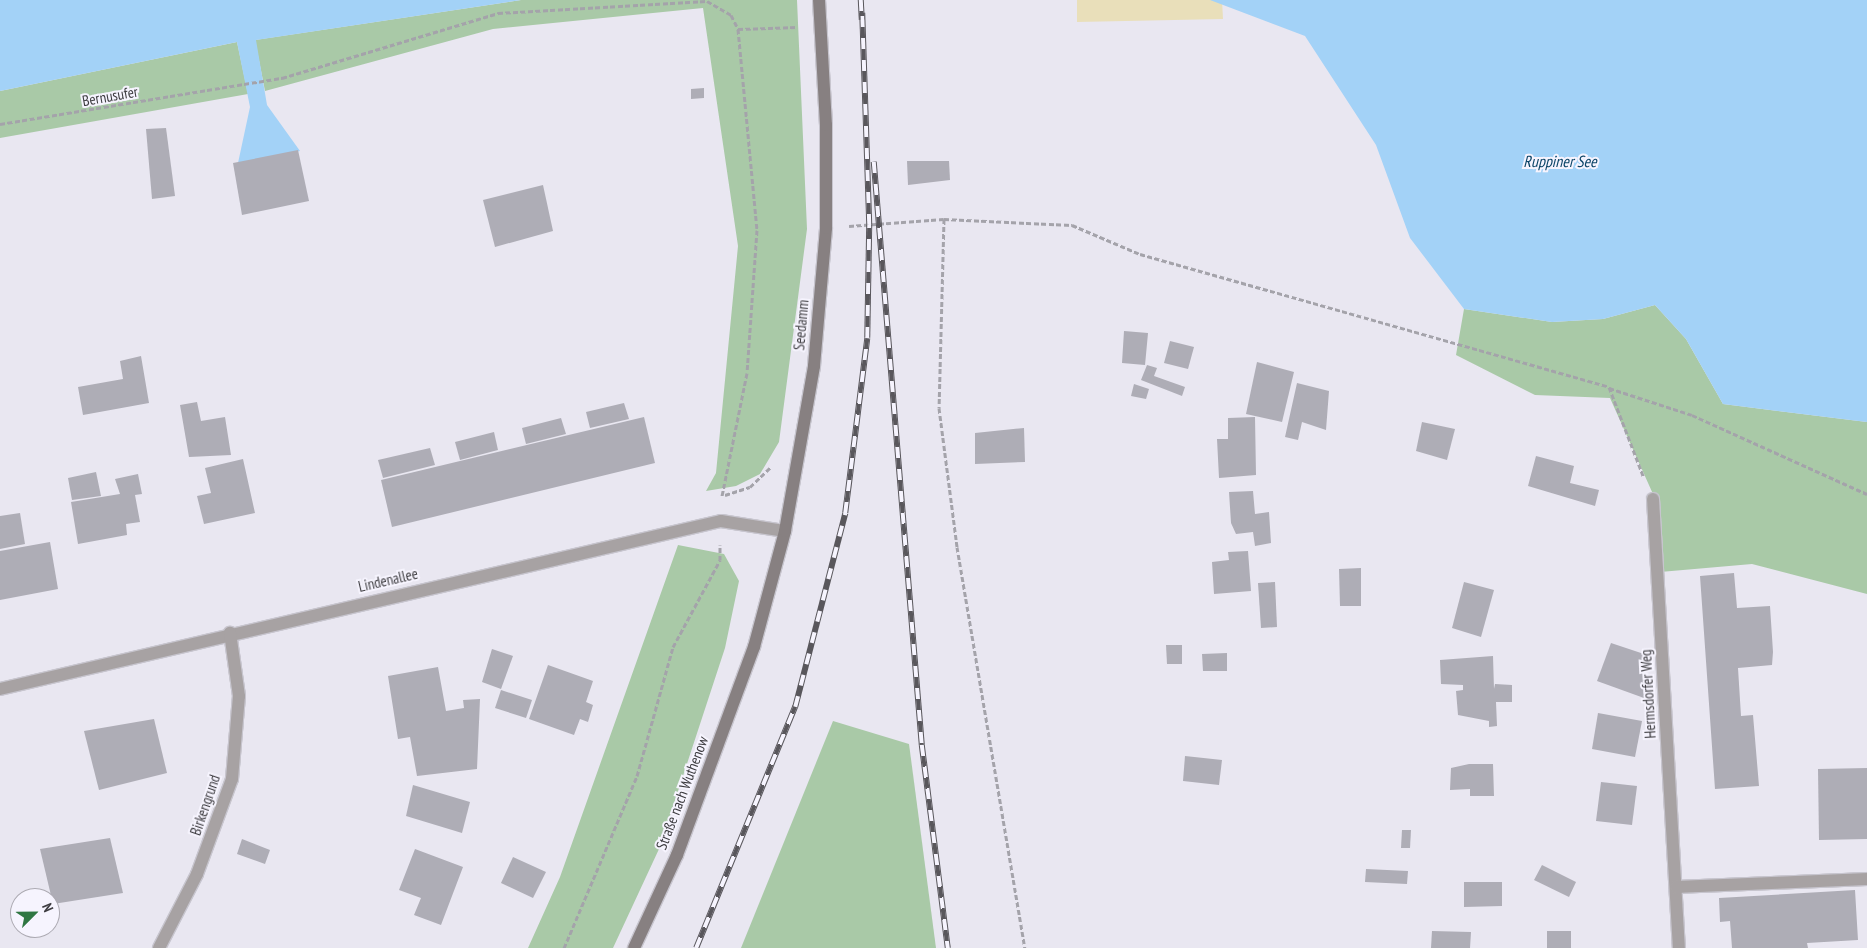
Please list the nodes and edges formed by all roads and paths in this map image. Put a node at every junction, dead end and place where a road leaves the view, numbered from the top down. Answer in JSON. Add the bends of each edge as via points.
{"nodes":[{"id":1,"x":818,"y":0,"type":"edge"},
{"id":2,"x":801,"y":27,"type":"dead end"},
{"id":3,"x":738,"y":29,"type":"junction"},
{"id":4,"x":0,"y":124,"type":"edge"},
{"id":5,"x":944,"y":219,"type":"junction"},
{"id":6,"x":845,"y":226,"type":"dead end"},
{"id":7,"x":1609,"y":388,"type":"junction"},
{"id":8,"x":772,"y":463,"type":"dead end"},
{"id":9,"x":1867,"y":494,"type":"edge"},
{"id":10,"x":722,"y":496,"type":"junction"},
{"id":11,"x":1653,"y":499,"type":"joint"},
{"id":12,"x":721,"y":521,"type":"junction"},
{"id":13,"x":785,"y":530,"type":"junction"},
{"id":14,"x":230,"y":633,"type":"junction"},
{"id":15,"x":754,"y":647,"type":"joint"},
{"id":16,"x":0,"y":689,"type":"edge"},
{"id":17,"x":1867,"y":879,"type":"edge"},
{"id":18,"x":1676,"y":887,"type":"junction"},
{"id":19,"x":159,"y":948,"type":"edge"},
{"id":20,"x":564,"y":948,"type":"edge"},
{"id":21,"x":634,"y":948,"type":"edge"},
{"id":22,"x":1024,"y":948,"type":"edge"},
{"id":23,"x":1679,"y":948,"type":"edge"}],
"edges":[{"from":1,"to":13,"type":"main road","name":"Seedamm","via":[[826,124],[826,228],[814,366]]},
{"from":2,"to":3,"type":"path"},
{"from":3,"to":4,"type":"path","name":"Bernusufer","via":[[731,15],[707,1],[498,13],[282,78]]},
{"from":3,"to":10,"type":"path","via":[[757,230],[747,373]]},
{"from":5,"to":6,"type":"path"},
{"from":5,"to":7,"type":"path","via":[[1072,225],[1140,254]]},
{"from":5,"to":22,"type":"path","via":[[939,408],[957,548]]},
{"from":7,"to":9,"type":"path","via":[[1692,415]]},
{"from":7,"to":11,"type":"path"},
{"from":8,"to":10,"type":"path","via":[[750,487]]},
{"from":10,"to":12,"type":"path"},
{"from":11,"to":18,"type":"street","name":"Hermsdorfer Weg"},
{"from":12,"to":13,"type":"street","name":"Lindenallee"},
{"from":12,"to":14,"type":"street","name":"Lindenallee"},
{"from":12,"to":20,"type":"path","via":[[720,560],[673,647],[637,776]]},
{"from":13,"to":15,"type":"main road","name":"Seedamm"},
{"from":14,"to":16,"type":"street","name":"Lindenallee"},
{"from":14,"to":19,"type":"street","name":"Birkengrund","via":[[239,696],[232,779],[197,874]]},
{"from":15,"to":21,"type":"main road","name":"Straße nach Wuthenow","via":[[676,855]]},
{"from":17,"to":18,"type":"street"},
{"from":18,"to":23,"type":"street","name":"Hermsdorfer Weg"}]}
